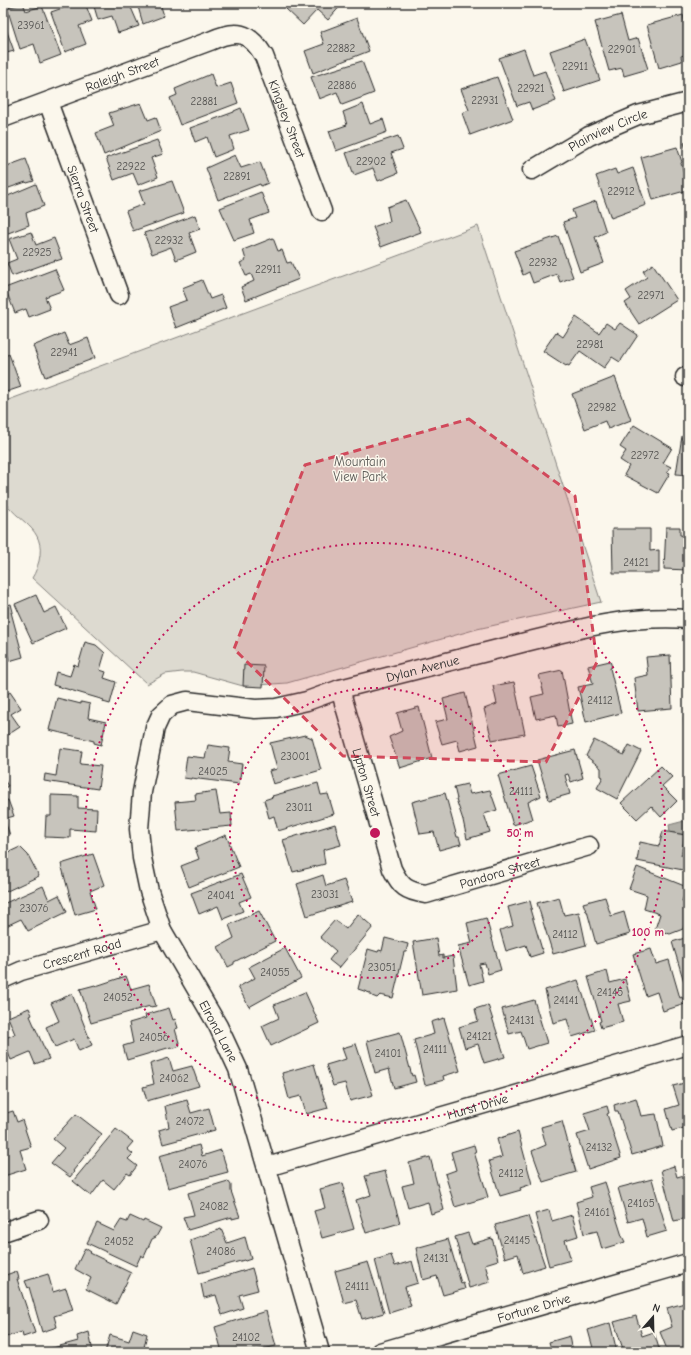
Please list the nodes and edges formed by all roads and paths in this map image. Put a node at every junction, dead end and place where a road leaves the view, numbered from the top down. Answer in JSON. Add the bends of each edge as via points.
{"nodes":[{"id":1,"x":242,"y":34,"type":"joint"},
{"id":2,"x":48,"y":102,"type":"junction"},
{"id":3,"x":688,"y":102,"type":"edge"},
{"id":4,"x":3,"y":118,"type":"edge"},
{"id":5,"x":532,"y":170,"type":"dead end"},
{"id":6,"x":322,"y":211,"type":"dead end"},
{"id":7,"x":119,"y":295,"type":"dead end"},
{"id":8,"x":688,"y":619,"type":"edge"},
{"id":9,"x":340,"y":690,"type":"junction"},
{"id":10,"x":161,"y":715,"type":"joint"},
{"id":11,"x":589,"y":846,"type":"dead end"},
{"id":12,"x":410,"y":892,"type":"joint"},
{"id":13,"x":162,"y":930,"type":"junction"},
{"id":14,"x":3,"y":979,"type":"edge"},
{"id":15,"x":688,"y":1045,"type":"edge"},
{"id":16,"x":267,"y":1167,"type":"junction"},
{"id":17,"x":39,"y":1220,"type":"dead end"},
{"id":18,"x":3,"y":1232,"type":"edge"},
{"id":19,"x":688,"y":1264,"type":"edge"},
{"id":20,"x":320,"y":1352,"type":"edge"},
{"id":21,"x":380,"y":1352,"type":"edge"}],
"edges":[{"from":1,"to":2,"type":"street","name":"Raleigh Street","via":[[226,34]]},
{"from":1,"to":6,"type":"street","name":"Kingsley Street","via":[[256,43],[264,56]]},
{"from":2,"to":4,"type":"street","name":"Raleigh Street"},
{"from":2,"to":7,"type":"street","name":"Sierra Street"},
{"from":3,"to":5,"type":"street","name":"Plainview Circle","via":[[638,115],[589,136]]},
{"from":8,"to":9,"type":"street","name":"Dylan Avenue","via":[[660,617],[617,621],[576,629]]},
{"from":9,"to":10,"type":"street","name":"Dylan Avenue","via":[[276,708],[255,709],[188,701],[172,704]]},
{"from":9,"to":12,"type":"street","name":"Lipton Street","via":[[392,869],[398,881]]},
{"from":10,"to":13,"type":"street","name":"Elrond Lane","via":[[155,728],[146,769],[138,829],[149,891]]},
{"from":11,"to":12,"type":"street","name":"Pandora Street","via":[[426,894]]},
{"from":13,"to":14,"type":"street","name":"Crescent Road","via":[[21,971]]},
{"from":13,"to":16,"type":"street","name":"Elrond Lane","via":[[218,1026],[238,1069]]},
{"from":15,"to":16,"type":"street","name":"Hurst Drive"},
{"from":16,"to":20,"type":"street","name":"Elrond Lane"},
{"from":17,"to":18,"type":"street"},
{"from":19,"to":21,"type":"street","name":"Fortune Drive"}]}
